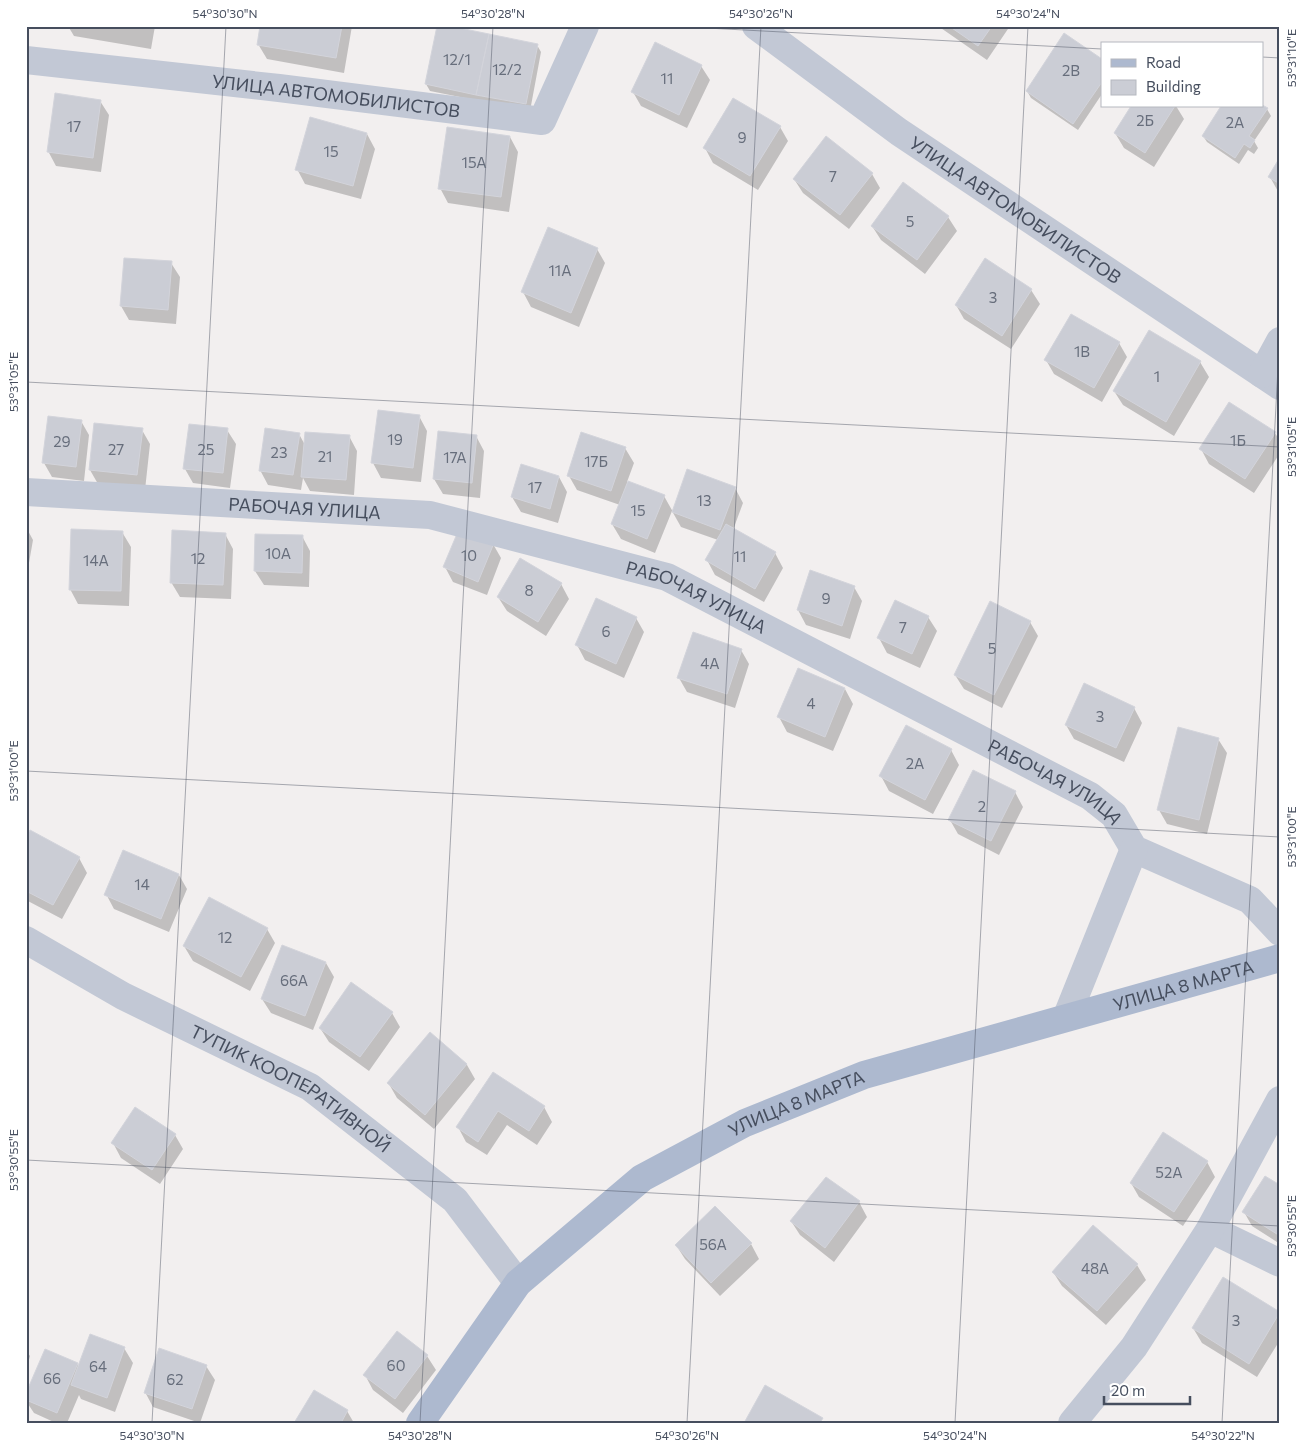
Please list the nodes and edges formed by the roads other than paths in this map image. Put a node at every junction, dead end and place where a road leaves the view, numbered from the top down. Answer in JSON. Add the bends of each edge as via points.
{"nodes":[{"id":1,"x":586,"y":26,"type":"edge"},
{"id":2,"x":756,"y":26,"type":"edge"},
{"id":3,"x":26,"y":60,"type":"edge"},
{"id":4,"x":1280,"y":341,"type":"edge"},
{"id":5,"x":1271,"y":380,"type":"edge"},
{"id":6,"x":26,"y":492,"type":"edge"},
{"id":7,"x":1134,"y":849,"type":"junction"},
{"id":8,"x":1280,"y":932,"type":"edge"},
{"id":9,"x":26,"y":940,"type":"edge"},
{"id":10,"x":1280,"y":958,"type":"edge"},
{"id":11,"x":1067,"y":1016,"type":"junction"},
{"id":12,"x":1280,"y":1100,"type":"edge"},
{"id":13,"x":1210,"y":1229,"type":"junction"},
{"id":14,"x":1280,"y":1262,"type":"edge"},
{"id":15,"x":518,"y":1283,"type":"junction"},
{"id":16,"x":420,"y":1423,"type":"edge"},
{"id":17,"x":1072,"y":1423,"type":"edge"}],
"edges":[{"from":1,"to":3,"type":"street","name":"УЛИЦА АВТОМОБИЛИСТОВ","via":[[542,121]]},
{"from":2,"to":5,"type":"street","name":"УЛИЦА АВТОМОБИЛИСТОВ","via":[[899,132]]},
{"from":4,"to":5,"type":"street"},
{"from":6,"to":7,"type":"street","name":"РАБОЧАЯ УЛИЦА","via":[[430,515],[667,577],[1090,796],[1114,815]]},
{"from":7,"to":8,"type":"street","via":[[1250,900]]},
{"from":7,"to":11,"type":"street"},
{"from":9,"to":15,"type":"street","name":"ТУПИК КООПЕРАТИВНОЙ","via":[[123,996],[310,1087],[455,1200]]},
{"from":10,"to":11,"type":"main road","name":"УЛИЦА 8 МАРТА"},
{"from":11,"to":15,"type":"main road","name":"УЛИЦА 8 МАРТА","via":[[864,1075],[745,1123],[642,1178]]},
{"from":12,"to":13,"type":"street"},
{"from":13,"to":14,"type":"street"},
{"from":13,"to":17,"type":"street","via":[[1134,1347]]},
{"from":15,"to":16,"type":"main road","name":"УЛИЦА 8 МАРТА"}]}
